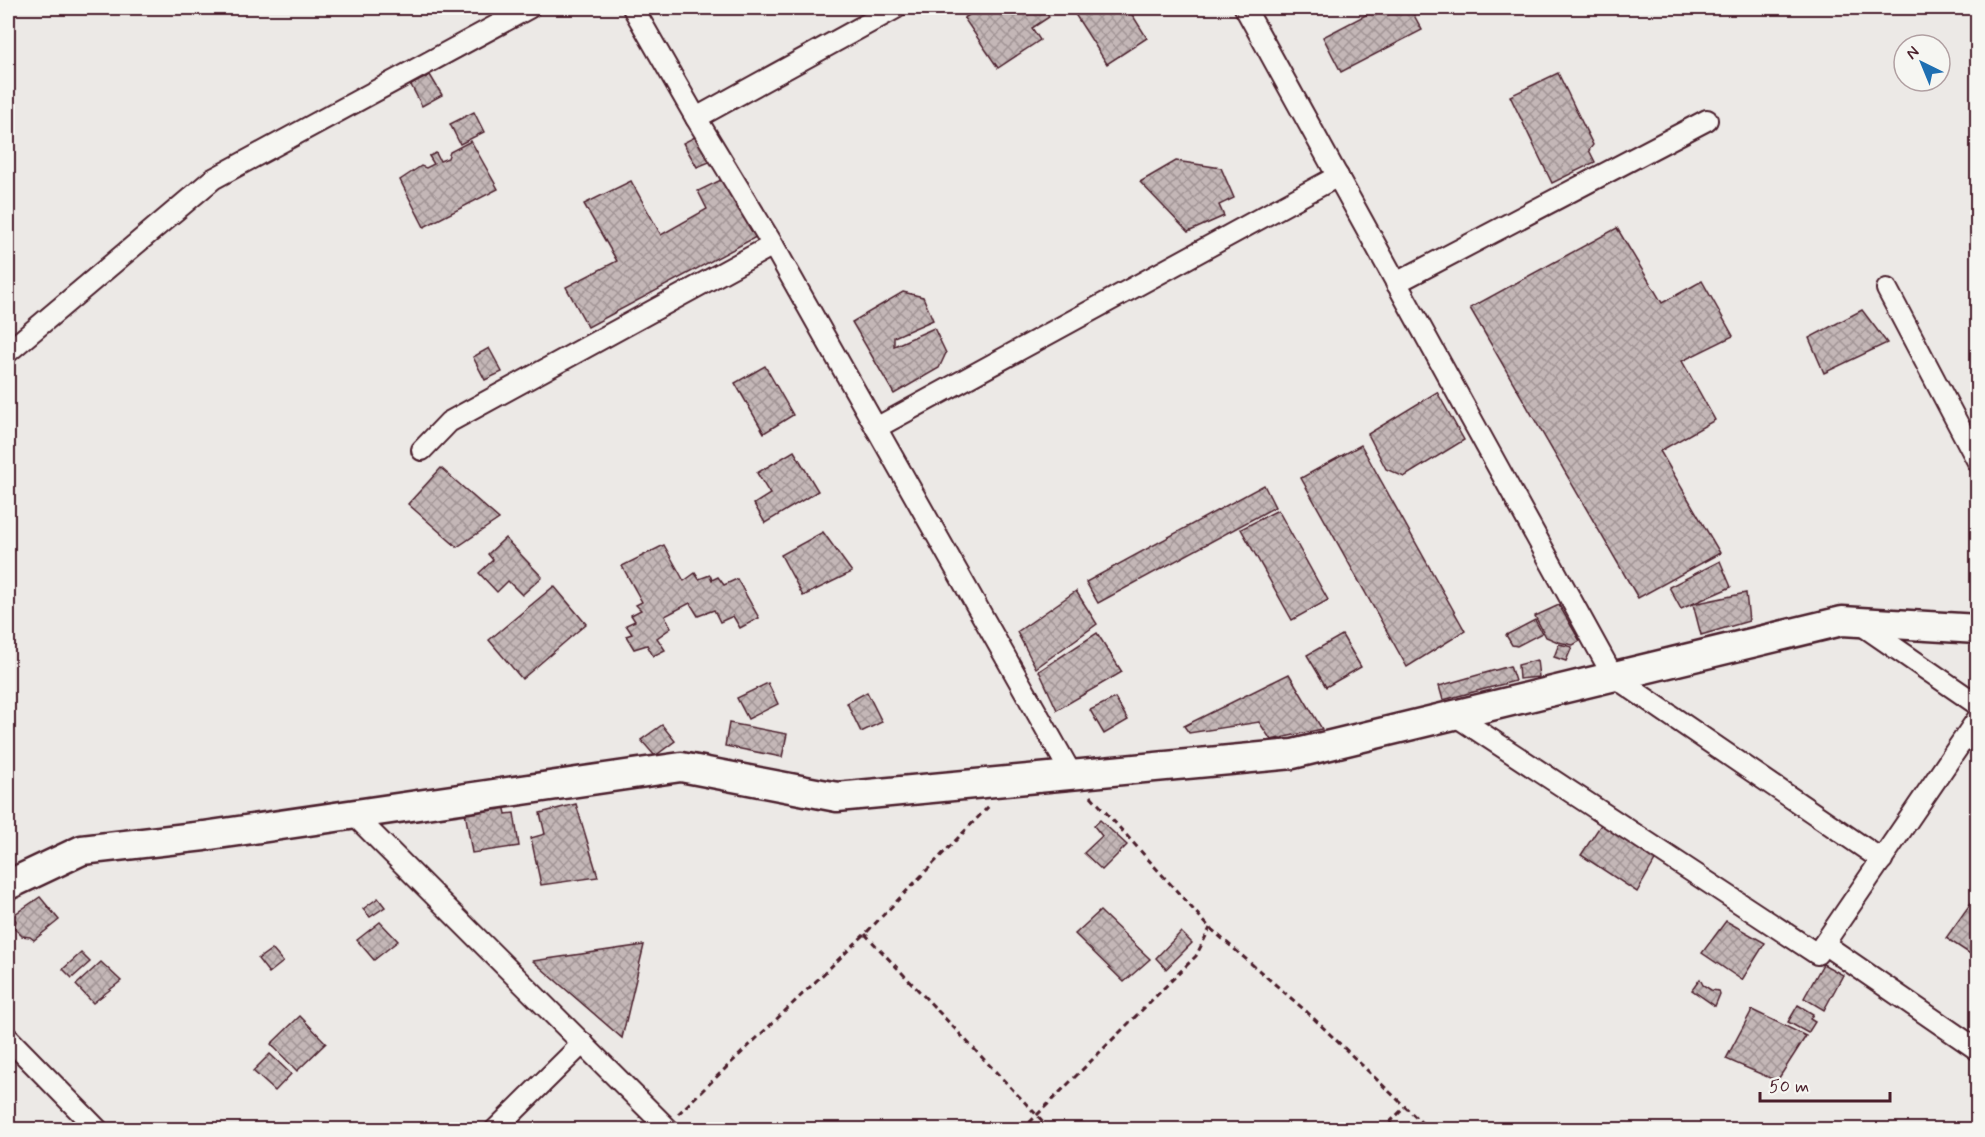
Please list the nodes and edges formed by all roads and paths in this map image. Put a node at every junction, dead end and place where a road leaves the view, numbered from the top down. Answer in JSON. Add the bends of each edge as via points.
{"nodes":[{"id":1,"x":529,"y":8,"type":"edge"},
{"id":2,"x":633,"y":8,"type":"edge"},
{"id":3,"x":896,"y":8,"type":"edge"},
{"id":4,"x":1245,"y":8,"type":"edge"},
{"id":5,"x":696,"y":118,"type":"junction"},
{"id":6,"x":1707,"y":120,"type":"dead end"},
{"id":7,"x":1338,"y":176,"type":"junction"},
{"id":8,"x":773,"y":245,"type":"junction"},
{"id":9,"x":1396,"y":283,"type":"junction"},
{"id":10,"x":1887,"y":289,"type":"dead end"},
{"id":11,"x":8,"y":352,"type":"edge"},
{"id":12,"x":876,"y":428,"type":"junction"},
{"id":13,"x":422,"y":450,"type":"dead end"},
{"id":14,"x":1977,"y":462,"type":"edge"},
{"id":15,"x":1857,"y":621,"type":"junction"},
{"id":16,"x":1977,"y":628,"type":"edge"},
{"id":17,"x":1613,"y":676,"type":"junction"},
{"id":18,"x":1977,"y":705,"type":"edge"},
{"id":19,"x":1454,"y":715,"type":"junction"},
{"id":20,"x":1977,"y":718,"type":"edge"},
{"id":21,"x":1072,"y":775,"type":"junction"},
{"id":22,"x":1013,"y":781,"type":"junction"},
{"id":23,"x":352,"y":814,"type":"junction"},
{"id":24,"x":1882,"y":860,"type":"junction"},
{"id":25,"x":8,"y":885,"type":"edge"},
{"id":26,"x":1210,"y":928,"type":"junction"},
{"id":27,"x":865,"y":934,"type":"junction"},
{"id":28,"x":1824,"y":944,"type":"junction"},
{"id":29,"x":8,"y":1038,"type":"edge"},
{"id":30,"x":583,"y":1043,"type":"junction"},
{"id":31,"x":1977,"y":1050,"type":"edge"},
{"id":32,"x":1406,"y":1106,"type":"junction"},
{"id":33,"x":1036,"y":1115,"type":"junction"},
{"id":34,"x":668,"y":1128,"type":"edge"},
{"id":35,"x":98,"y":1130,"type":"edge"},
{"id":36,"x":495,"y":1130,"type":"edge"},
{"id":37,"x":1022,"y":1130,"type":"edge"},
{"id":38,"x":1051,"y":1130,"type":"edge"},
{"id":39,"x":1382,"y":1130,"type":"edge"},
{"id":40,"x":1429,"y":1130,"type":"edge"}],
"edges":[{"from":1,"to":11,"type":"street","via":[[213,179]]},
{"from":2,"to":5,"type":"street"},
{"from":3,"to":5,"type":"street"},
{"from":4,"to":7,"type":"street"},
{"from":5,"to":8,"type":"street"},
{"from":6,"to":9,"type":"street"},
{"from":7,"to":9,"type":"street"},
{"from":7,"to":12,"type":"street"},
{"from":8,"to":12,"type":"street"},
{"from":8,"to":13,"type":"street","via":[[449,422]]},
{"from":9,"to":17,"type":"street"},
{"from":10,"to":14,"type":"street"},
{"from":12,"to":21,"type":"street"},
{"from":15,"to":16,"type":"street"},
{"from":15,"to":17,"type":"street","via":[[1842,621]]},
{"from":15,"to":18,"type":"street"},
{"from":17,"to":19,"type":"street"},
{"from":17,"to":24,"type":"street"},
{"from":19,"to":21,"type":"street","via":[[1293,754]]},
{"from":19,"to":28,"type":"street","via":[[1817,954]]},
{"from":20,"to":24,"type":"street"},
{"from":21,"to":22,"type":"street"},
{"from":21,"to":26,"type":"path"},
{"from":22,"to":23,"type":"street","via":[[837,797],[681,767]]},
{"from":22,"to":27,"type":"path"},
{"from":23,"to":25,"type":"street","via":[[82,850]]},
{"from":23,"to":30,"type":"street"},
{"from":24,"to":28,"type":"street"},
{"from":26,"to":32,"type":"path","via":[[1307,1012]]},
{"from":26,"to":33,"type":"path","via":[[1196,956]]},
{"from":27,"to":33,"type":"path"},
{"from":27,"to":34,"type":"path"},
{"from":28,"to":31,"type":"street"},
{"from":29,"to":35,"type":"street"},
{"from":30,"to":34,"type":"street"},
{"from":30,"to":36,"type":"street"},
{"from":32,"to":39,"type":"path"},
{"from":32,"to":40,"type":"path"},
{"from":33,"to":37,"type":"path"},
{"from":33,"to":38,"type":"path"}]}
